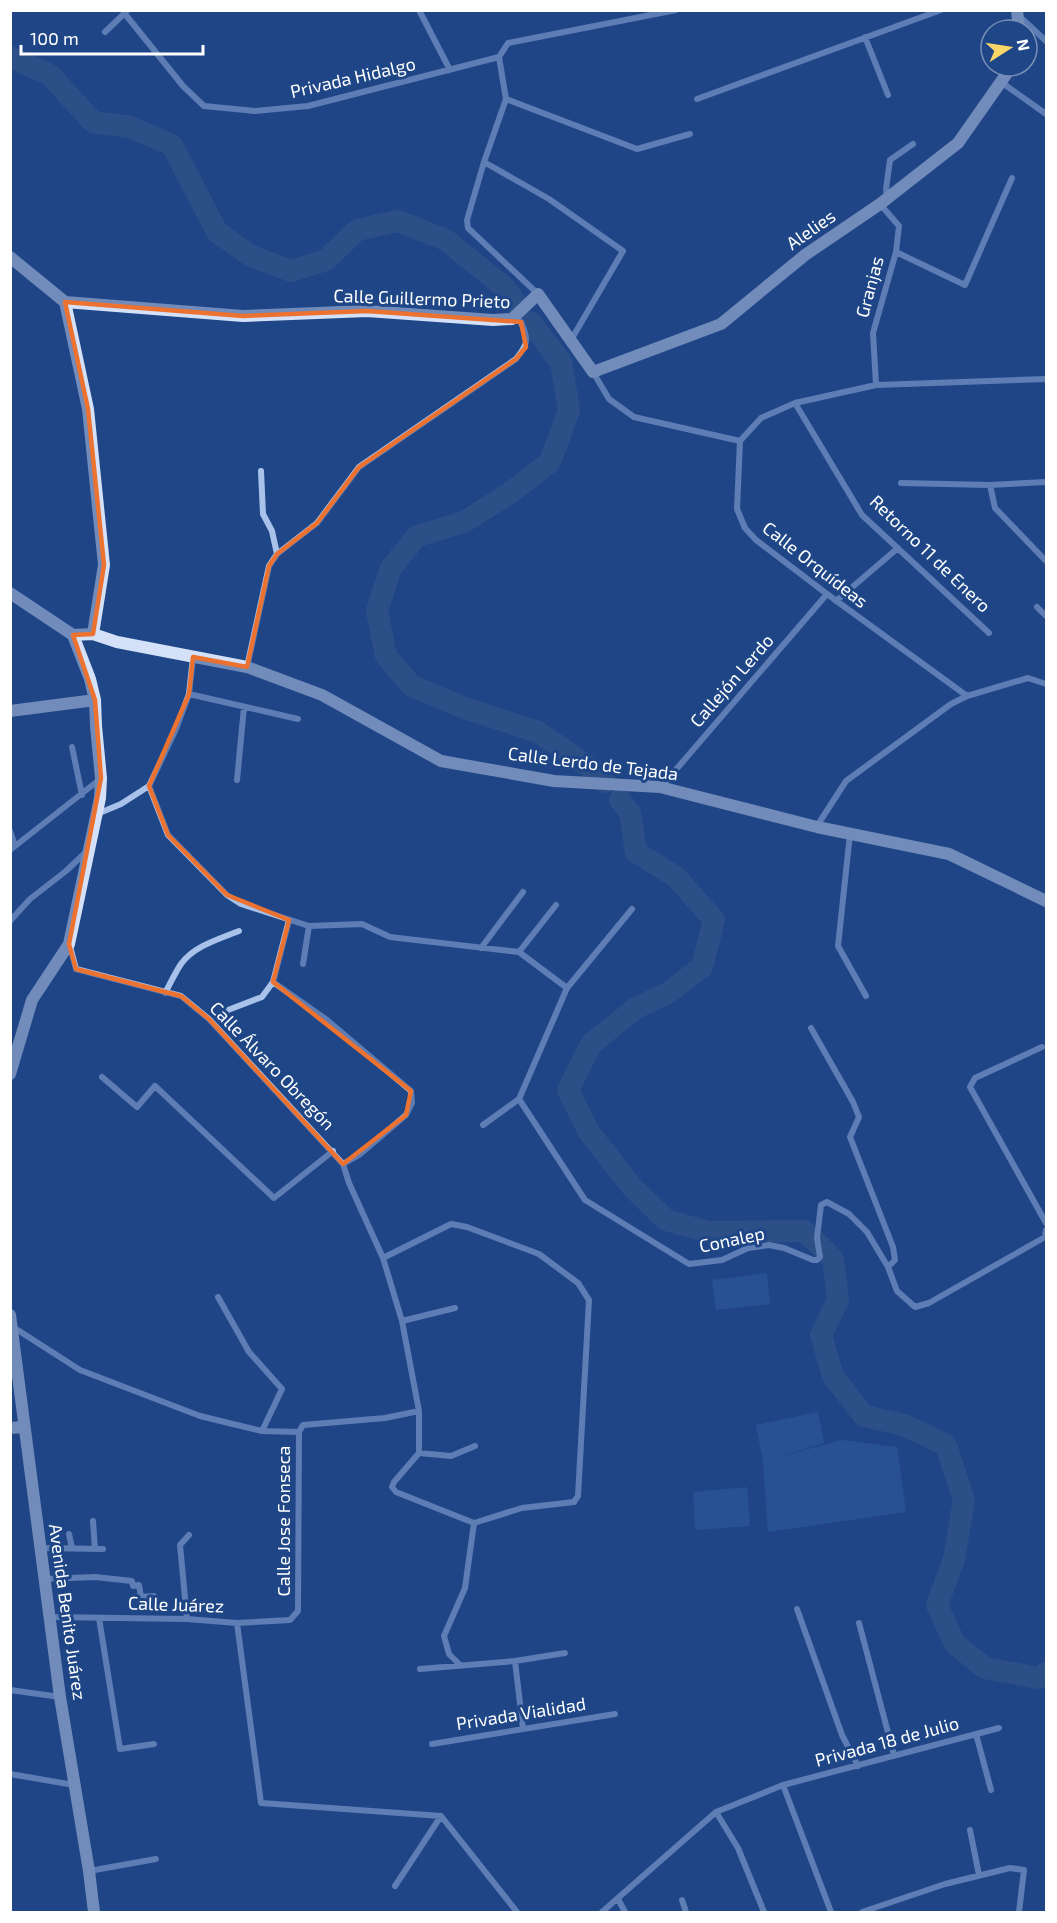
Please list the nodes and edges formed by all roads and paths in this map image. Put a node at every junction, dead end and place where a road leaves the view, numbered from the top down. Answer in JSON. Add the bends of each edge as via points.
{"nodes":[{"id":1,"x":419,"y":10,"type":"edge"},
{"id":2,"x":676,"y":10,"type":"edge"},
{"id":3,"x":941,"y":10,"type":"edge"},
{"id":4,"x":126,"y":12,"type":"edge"},
{"id":5,"x":1017,"y":13,"type":"edge"},
{"id":6,"x":105,"y":32,"type":"dead end"},
{"id":7,"x":865,"y":37,"type":"junction"},
{"id":8,"x":1047,"y":41,"type":"edge"},
{"id":9,"x":499,"y":57,"type":"junction"},
{"id":10,"x":450,"y":70,"type":"junction"},
{"id":11,"x":1004,"y":78,"type":"edge"},
{"id":12,"x":1001,"y":82,"type":"junction"},
{"id":13,"x":888,"y":95,"type":"dead end"},
{"id":14,"x":506,"y":99,"type":"junction"},
{"id":15,"x":697,"y":99,"type":"dead end"},
{"id":16,"x":1047,"y":114,"type":"edge"},
{"id":17,"x":690,"y":134,"type":"dead end"},
{"id":18,"x":913,"y":144,"type":"dead end"},
{"id":19,"x":484,"y":162,"type":"junction"},
{"id":20,"x":1012,"y":178,"type":"dead end"},
{"id":21,"x":883,"y":202,"type":"junction"},
{"id":22,"x":896,"y":252,"type":"junction"},
{"id":23,"x":10,"y":257,"type":"edge"},
{"id":24,"x":538,"y":294,"type":"junction"},
{"id":25,"x":65,"y":302,"type":"junction"},
{"id":26,"x":512,"y":319,"type":"junction"},
{"id":27,"x":571,"y":340,"type":"junction"},
{"id":28,"x":593,"y":372,"type":"junction"},
{"id":29,"x":1047,"y":379,"type":"edge"},
{"id":30,"x":876,"y":385,"type":"junction"},
{"id":31,"x":795,"y":403,"type":"junction"},
{"id":32,"x":741,"y":441,"type":"junction"},
{"id":33,"x":261,"y":471,"type":"dead end"},
{"id":34,"x":1047,"y":482,"type":"edge"},
{"id":35,"x":901,"y":483,"type":"dead end"},
{"id":36,"x":990,"y":485,"type":"junction"},
{"id":37,"x":898,"y":548,"type":"junction"},
{"id":38,"x":277,"y":554,"type":"junction"},
{"id":39,"x":1047,"y":561,"type":"edge"},
{"id":40,"x":10,"y":594,"type":"edge"},
{"id":41,"x":826,"y":594,"type":"junction"},
{"id":42,"x":836,"y":601,"type":"junction"},
{"id":43,"x":1037,"y":607,"type":"dead end"},
{"id":44,"x":1047,"y":616,"type":"edge"},
{"id":45,"x":989,"y":633,"type":"dead end"},
{"id":46,"x":93,"y":634,"type":"junction"},
{"id":47,"x":73,"y":635,"type":"junction"},
{"id":48,"x":193,"y":657,"type":"junction"},
{"id":49,"x":247,"y":667,"type":"junction"},
{"id":50,"x":1047,"y":684,"type":"edge"},
{"id":51,"x":189,"y":694,"type":"junction"},
{"id":52,"x":967,"y":696,"type":"junction"},
{"id":53,"x":95,"y":700,"type":"junction"},
{"id":54,"x":244,"y":707,"type":"junction"},
{"id":55,"x":10,"y":711,"type":"edge"},
{"id":56,"x":298,"y":719,"type":"dead end"},
{"id":57,"x":72,"y":747,"type":"dead end"},
{"id":58,"x":101,"y":778,"type":"junction"},
{"id":59,"x":237,"y":780,"type":"dead end"},
{"id":60,"x":149,"y":786,"type":"junction"},
{"id":61,"x":660,"y":787,"type":"junction"},
{"id":62,"x":82,"y":795,"type":"junction"},
{"id":63,"x":96,"y":814,"type":"junction"},
{"id":64,"x":817,"y":826,"type":"junction"},
{"id":65,"x":10,"y":831,"type":"edge"},
{"id":66,"x":850,"y":833,"type":"junction"},
{"id":67,"x":13,"y":848,"type":"edge"},
{"id":68,"x":89,"y":849,"type":"junction"},
{"id":69,"x":522,"y":892,"type":"dead end"},
{"id":70,"x":1047,"y":902,"type":"edge"},
{"id":71,"x":556,"y":905,"type":"dead end"},
{"id":72,"x":632,"y":909,"type":"dead end"},
{"id":73,"x":289,"y":920,"type":"junction"},
{"id":74,"x":10,"y":921,"type":"edge"},
{"id":75,"x":309,"y":926,"type":"junction"},
{"id":76,"x":239,"y":932,"type":"dead end"},
{"id":77,"x":69,"y":944,"type":"junction"},
{"id":78,"x":481,"y":948,"type":"junction"},
{"id":79,"x":519,"y":952,"type":"junction"},
{"id":80,"x":303,"y":964,"type":"dead end"},
{"id":81,"x":273,"y":982,"type":"junction"},
{"id":82,"x":567,"y":988,"type":"junction"},
{"id":83,"x":165,"y":993,"type":"junction"},
{"id":84,"x":867,"y":996,"type":"dead end"},
{"id":85,"x":228,"y":1010,"type":"dead end"},
{"id":86,"x":812,"y":1028,"type":"dead end"},
{"id":87,"x":1042,"y":1047,"type":"dead end"},
{"id":88,"x":10,"y":1074,"type":"edge"},
{"id":89,"x":102,"y":1077,"type":"dead end"},
{"id":90,"x":519,"y":1099,"type":"junction"},
{"id":91,"x":483,"y":1125,"type":"dead end"},
{"id":92,"x":333,"y":1151,"type":"junction"},
{"id":93,"x":344,"y":1164,"type":"junction"},
{"id":94,"x":1047,"y":1223,"type":"edge"},
{"id":95,"x":1047,"y":1230,"type":"edge"},
{"id":96,"x":383,"y":1258,"type":"junction"},
{"id":97,"x":888,"y":1267,"type":"junction"},
{"id":98,"x":218,"y":1297,"type":"dead end"},
{"id":99,"x":455,"y":1308,"type":"dead end"},
{"id":100,"x":11,"y":1321,"type":"edge"},
{"id":101,"x":402,"y":1322,"type":"junction"},
{"id":102,"x":419,"y":1411,"type":"junction"},
{"id":103,"x":24,"y":1426,"type":"junction"},
{"id":104,"x":10,"y":1428,"type":"edge"},
{"id":105,"x":262,"y":1431,"type":"junction"},
{"id":106,"x":299,"y":1432,"type":"junction"},
{"id":107,"x":475,"y":1446,"type":"dead end"},
{"id":108,"x":419,"y":1453,"type":"junction"},
{"id":109,"x":93,"y":1521,"type":"dead end"},
{"id":110,"x":474,"y":1523,"type":"junction"},
{"id":111,"x":69,"y":1534,"type":"dead end"},
{"id":112,"x":189,"y":1535,"type":"dead end"},
{"id":113,"x":40,"y":1548,"type":"junction"},
{"id":114,"x":72,"y":1548,"type":"junction"},
{"id":115,"x":95,"y":1549,"type":"junction"},
{"id":116,"x":104,"y":1549,"type":"dead end"},
{"id":117,"x":44,"y":1579,"type":"junction"},
{"id":118,"x":154,"y":1596,"type":"dead end"},
{"id":119,"x":797,"y":1609,"type":"dead end"},
{"id":120,"x":298,"y":1611,"type":"joint"},
{"id":121,"x":50,"y":1617,"type":"junction"},
{"id":122,"x":99,"y":1618,"type":"junction"},
{"id":123,"x":187,"y":1619,"type":"junction"},
{"id":124,"x":237,"y":1623,"type":"junction"},
{"id":125,"x":859,"y":1623,"type":"dead end"},
{"id":126,"x":565,"y":1653,"type":"dead end"},
{"id":127,"x":515,"y":1661,"type":"junction"},
{"id":128,"x":460,"y":1665,"type":"junction"},
{"id":129,"x":420,"y":1668,"type":"dead end"},
{"id":130,"x":10,"y":1690,"type":"edge"},
{"id":131,"x":60,"y":1697,"type":"junction"},
{"id":132,"x":615,"y":1714,"type":"dead end"},
{"id":133,"x":999,"y":1728,"type":"dead end"},
{"id":134,"x":523,"y":1729,"type":"junction"},
{"id":135,"x":976,"y":1734,"type":"junction"},
{"id":136,"x":154,"y":1744,"type":"dead end"},
{"id":137,"x":432,"y":1744,"type":"dead end"},
{"id":138,"x":894,"y":1755,"type":"junction"},
{"id":139,"x":858,"y":1766,"type":"junction"},
{"id":140,"x":10,"y":1774,"type":"edge"},
{"id":141,"x":74,"y":1785,"type":"junction"},
{"id":142,"x":783,"y":1785,"type":"junction"},
{"id":143,"x":992,"y":1790,"type":"dead end"},
{"id":144,"x":716,"y":1812,"type":"junction"},
{"id":145,"x":441,"y":1816,"type":"junction"},
{"id":146,"x":970,"y":1830,"type":"dead end"},
{"id":147,"x":156,"y":1859,"type":"dead end"},
{"id":148,"x":89,"y":1870,"type":"junction"},
{"id":149,"x":979,"y":1875,"type":"junction"},
{"id":150,"x":395,"y":1886,"type":"dead end"},
{"id":151,"x":618,"y":1899,"type":"junction"},
{"id":152,"x":682,"y":1900,"type":"dead end"},
{"id":153,"x":94,"y":1912,"type":"edge"},
{"id":154,"x":517,"y":1912,"type":"edge"},
{"id":155,"x":602,"y":1912,"type":"edge"},
{"id":156,"x":625,"y":1912,"type":"edge"},
{"id":157,"x":686,"y":1912,"type":"edge"},
{"id":158,"x":764,"y":1912,"type":"edge"},
{"id":159,"x":831,"y":1912,"type":"edge"},
{"id":160,"x":862,"y":1912,"type":"edge"},
{"id":161,"x":1019,"y":1912,"type":"edge"}],
"edges":[{"from":1,"to":10,"type":"street"},
{"from":2,"to":9,"type":"street","via":[[508,43]]},
{"from":3,"to":7,"type":"street"},
{"from":4,"to":6,"type":"street","name":"Privada Hidalgo"},
{"from":4,"to":10,"type":"street","name":"Privada Hidalgo","via":[[183,86],[204,106],[255,111],[308,106]]},
{"from":5,"to":8,"type":"street"},
{"from":7,"to":13,"type":"street"},
{"from":7,"to":15,"type":"street"},
{"from":9,"to":10,"type":"street","name":"Privada Hidalgo"},
{"from":9,"to":14,"type":"street"},
{"from":11,"to":12,"type":"main road","name":"Alelies"},
{"from":12,"to":16,"type":"street"},
{"from":12,"to":21,"type":"main road","name":"Alelies","via":[[958,143]]},
{"from":14,"to":17,"type":"street","via":[[637,149]]},
{"from":14,"to":19,"type":"street"},
{"from":18,"to":21,"type":"street","via":[[890,160]]},
{"from":19,"to":24,"type":"street","via":[[468,228]]},
{"from":19,"to":27,"type":"street","via":[[549,199],[623,251]]},
{"from":20,"to":22,"type":"street","via":[[965,285]]},
{"from":21,"to":22,"type":"street","name":"Granjas","via":[[899,226]]},
{"from":21,"to":28,"type":"main road","name":"Alelies","via":[[805,255],[721,324]]},
{"from":22,"to":30,"type":"street","name":"Granjas","via":[[873,333]]},
{"from":23,"to":25,"type":"main road"},
{"from":24,"to":26,"type":"main road"},
{"from":24,"to":27,"type":"main road"},
{"from":25,"to":26,"type":"main road","name":"Calle Guillermo Prieto","via":[[243,316],[367,311]]},
{"from":25,"to":46,"type":"main road","via":[[88,409],[104,565]]},
{"from":26,"to":38,"type":"street","name":"Calle Guillermo Prieto","via":[[522,321],[526,334],[526,347],[516,359],[359,467],[317,523]]},
{"from":27,"to":28,"type":"main road"},
{"from":28,"to":32,"type":"street","via":[[609,399],[634,417]]},
{"from":29,"to":30,"type":"street"},
{"from":30,"to":31,"type":"street"},
{"from":31,"to":32,"type":"street","via":[[761,418]]},
{"from":31,"to":37,"type":"street","name":"Retorno 11 de Enero","via":[[862,515]]},
{"from":32,"to":41,"type":"street","name":"Calle Orquídeas","via":[[737,509],[745,528]]},
{"from":33,"to":38,"type":"street","via":[[263,514]]},
{"from":34,"to":36,"type":"street"},
{"from":35,"to":36,"type":"street"},
{"from":36,"to":39,"type":"street","via":[[995,507]]},
{"from":37,"to":42,"type":"street"},
{"from":37,"to":45,"type":"street","name":"Retorno 11 de Enero"},
{"from":38,"to":49,"type":"street","name":"Calle Guillermo Prieto","via":[[269,566]]},
{"from":40,"to":47,"type":"main road"},
{"from":41,"to":42,"type":"street","name":"Calle Orquídeas"},
{"from":41,"to":61,"type":"street","name":"Callejón Lerdo"},
{"from":42,"to":52,"type":"street","name":"Calle Orquídeas"},
{"from":43,"to":44,"type":"street"},
{"from":46,"to":47,"type":"main road","name":"Calle Lerdo de Tejada"},
{"from":46,"to":48,"type":"main road","name":"Calle Lerdo de Tejada"},
{"from":47,"to":53,"type":"main road"},
{"from":48,"to":49,"type":"main road","name":"Calle Lerdo de Tejada"},
{"from":48,"to":51,"type":"street"},
{"from":49,"to":61,"type":"main road","name":"Calle Lerdo de Tejada","via":[[322,695],[441,761],[554,781]]},
{"from":50,"to":52,"type":"street","via":[[1028,678]]},
{"from":51,"to":54,"type":"street"},
{"from":51,"to":60,"type":"street"},
{"from":52,"to":64,"type":"street","via":[[846,781]]},
{"from":53,"to":55,"type":"main road"},
{"from":53,"to":58,"type":"main road"},
{"from":54,"to":56,"type":"street"},
{"from":54,"to":59,"type":"street"},
{"from":57,"to":62,"type":"street"},
{"from":58,"to":62,"type":"street"},
{"from":58,"to":63,"type":"main road"},
{"from":60,"to":63,"type":"street"},
{"from":60,"to":73,"type":"street","via":[[168,835],[227,896]]},
{"from":61,"to":64,"type":"main road","name":"Calle Lerdo de Tejada"},
{"from":62,"to":67,"type":"street"},
{"from":63,"to":68,"type":"main road"},
{"from":64,"to":66,"type":"main road","name":"Calle Lerdo de Tejada"},
{"from":65,"to":67,"type":"street"},
{"from":66,"to":70,"type":"main road","name":"Calle Lerdo de Tejada","via":[[948,854]]},
{"from":66,"to":84,"type":"street","via":[[838,946]]},
{"from":68,"to":74,"type":"street"},
{"from":68,"to":77,"type":"main road"},
{"from":69,"to":78,"type":"street"},
{"from":71,"to":79,"type":"street"},
{"from":72,"to":82,"type":"street"},
{"from":73,"to":75,"type":"street"},
{"from":73,"to":81,"type":"street"},
{"from":75,"to":78,"type":"street","via":[[362,924],[390,937]]},
{"from":75,"to":80,"type":"street"},
{"from":76,"to":83,"type":"street","via":[[193,951]]},
{"from":77,"to":83,"type":"street","name":"Calle Álvaro Obregón","via":[[76,969]]},
{"from":77,"to":88,"type":"main road","via":[[32,1000]]},
{"from":78,"to":79,"type":"street"},
{"from":79,"to":82,"type":"street"},
{"from":81,"to":85,"type":"street","via":[[262,997]]},
{"from":81,"to":93,"type":"street","via":[[327,1020],[411,1091],[412,1103],[406,1115]]},
{"from":82,"to":90,"type":"street"},
{"from":83,"to":92,"type":"street","name":"Calle Álvaro Obregón","via":[[181,996],[209,1019]]},
{"from":86,"to":97,"type":"street","via":[[859,1117],[850,1137],[894,1247],[895,1260]]},
{"from":87,"to":94,"type":"street","via":[[975,1078],[970,1087]]},
{"from":89,"to":92,"type":"street","name":"Calle Álvaro Obregón","via":[[137,1107],[155,1086],[274,1198]]},
{"from":90,"to":91,"type":"street"},
{"from":90,"to":97,"type":"street","name":"Conalep","via":[[585,1200],[689,1264],[722,1260],[748,1248],[768,1245],[817,1260],[820,1205],[827,1202],[849,1214],[867,1232]]},
{"from":92,"to":93,"type":"street","name":"Calle Álvaro Obregón"},
{"from":93,"to":96,"type":"street","name":"Calle Álvaro Obregón"},
{"from":95,"to":97,"type":"street","name":"Conalep","via":[[1045,1237],[929,1303],[915,1307],[897,1291]]},
{"from":96,"to":101,"type":"street","name":"Calle Álvaro Obregón"},
{"from":96,"to":110,"type":"street","via":[[450,1224],[467,1227],[539,1254],[578,1283],[589,1300],[578,1496],[574,1502],[522,1508]]},
{"from":98,"to":105,"type":"street","via":[[249,1352],[282,1389]]},
{"from":99,"to":101,"type":"street"},
{"from":100,"to":103,"type":"main road","name":"Avenida Benito Juárez"},
{"from":100,"to":105,"type":"street","via":[[80,1370],[200,1416]]},
{"from":101,"to":102,"type":"street","name":"Calle Álvaro Obregón"},
{"from":102,"to":106,"type":"street","via":[[303,1425]]},
{"from":102,"to":108,"type":"street","name":"Calle Álvaro Obregón"},
{"from":103,"to":104,"type":"main road"},
{"from":103,"to":113,"type":"main road","name":"Avenida Benito Juárez"},
{"from":105,"to":106,"type":"street"},
{"from":106,"to":120,"type":"street","name":"Calle Jose Fonseca"},
{"from":107,"to":108,"type":"street","via":[[451,1456]]},
{"from":108,"to":110,"type":"street","via":[[392,1487]]},
{"from":109,"to":115,"type":"street"},
{"from":110,"to":128,"type":"street","via":[[465,1588],[444,1636],[449,1654]]},
{"from":111,"to":114,"type":"street"},
{"from":112,"to":123,"type":"street","via":[[180,1545]]},
{"from":113,"to":114,"type":"street"},
{"from":113,"to":117,"type":"main road","name":"Avenida Benito Juárez"},
{"from":114,"to":115,"type":"street"},
{"from":115,"to":116,"type":"street"},
{"from":117,"to":118,"type":"street","via":[[95,1577],[132,1581],[133,1586],[139,1585],[141,1598]]},
{"from":117,"to":121,"type":"main road","name":"Avenida Benito Juárez"},
{"from":119,"to":139,"type":"street","via":[[842,1735]]},
{"from":120,"to":124,"type":"street","name":"Calle Juárez","via":[[291,1620]]},
{"from":121,"to":122,"type":"street","name":"Calle Juárez"},
{"from":121,"to":131,"type":"main road","name":"Avenida Benito Juárez"},
{"from":122,"to":123,"type":"street","name":"Calle Juárez"},
{"from":122,"to":136,"type":"street","via":[[120,1749]]},
{"from":123,"to":124,"type":"street","name":"Calle Juárez"},
{"from":124,"to":145,"type":"street","via":[[261,1803]]},
{"from":125,"to":138,"type":"street"},
{"from":126,"to":127,"type":"street"},
{"from":127,"to":128,"type":"street"},
{"from":127,"to":134,"type":"street"},
{"from":128,"to":129,"type":"street"},
{"from":130,"to":131,"type":"street"},
{"from":131,"to":141,"type":"main road","name":"Avenida Benito Juárez"},
{"from":132,"to":134,"type":"street","name":"Privada Vialidad"},
{"from":133,"to":135,"type":"street","name":"Privada 18 de Julio"},
{"from":134,"to":137,"type":"street","name":"Privada Vialidad"},
{"from":135,"to":138,"type":"street","name":"Privada 18 de Julio"},
{"from":135,"to":143,"type":"street"},
{"from":138,"to":139,"type":"street","name":"Privada 18 de Julio"},
{"from":139,"to":142,"type":"street","name":"Privada 18 de Julio"},
{"from":140,"to":141,"type":"street"},
{"from":141,"to":148,"type":"main road","name":"Avenida Benito Juárez"},
{"from":142,"to":144,"type":"street","name":"Privada 18 de Julio"},
{"from":142,"to":159,"type":"street"},
{"from":144,"to":151,"type":"street","name":"Privada 18 de Julio"},
{"from":144,"to":158,"type":"street","via":[[738,1848]]},
{"from":145,"to":150,"type":"street"},
{"from":145,"to":154,"type":"street"},
{"from":146,"to":149,"type":"street"},
{"from":147,"to":148,"type":"street"},
{"from":148,"to":153,"type":"main road","name":"Avenida Benito Juárez"},
{"from":149,"to":160,"type":"street"},
{"from":149,"to":161,"type":"street","via":[[1010,1868],[1024,1870]]},
{"from":151,"to":155,"type":"street","name":"Privada 18 de Julio"},
{"from":151,"to":156,"type":"street"},
{"from":152,"to":157,"type":"street"}]}
